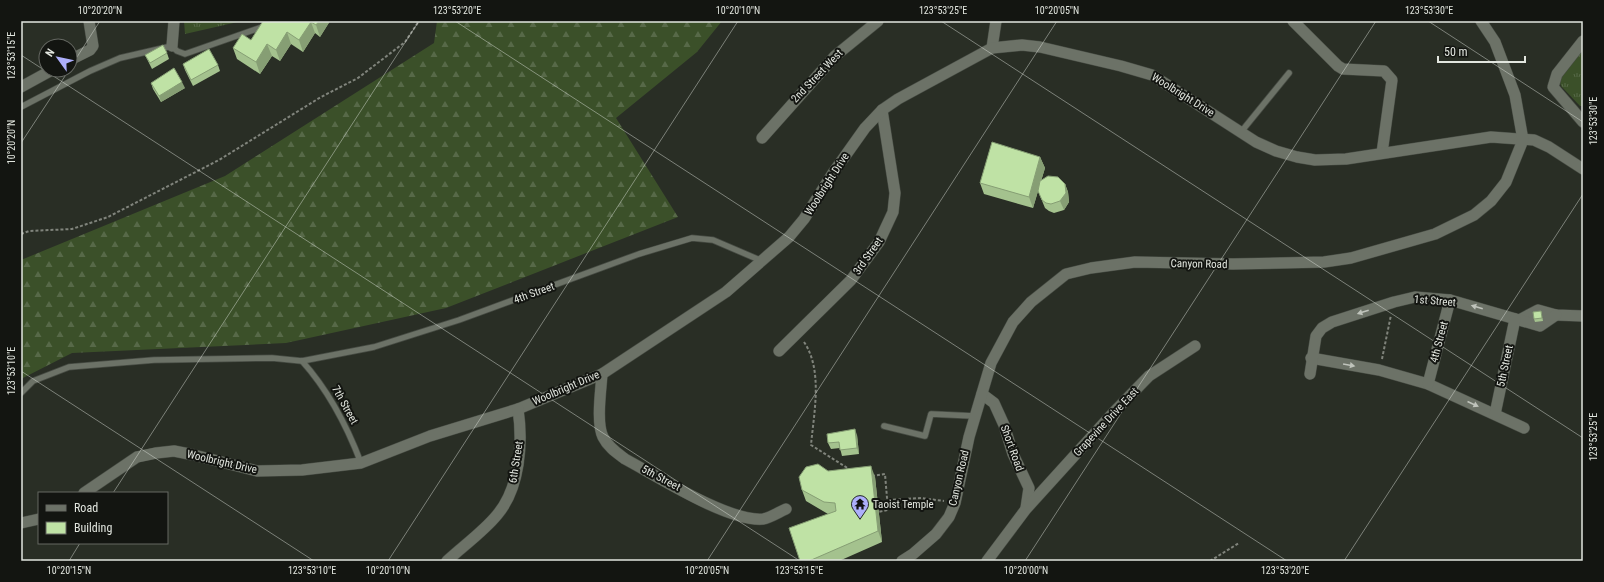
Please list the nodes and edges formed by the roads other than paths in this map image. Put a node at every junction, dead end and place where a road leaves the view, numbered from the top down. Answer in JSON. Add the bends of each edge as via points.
{"nodes":[{"id":1,"x":89,"y":21,"type":"edge"},
{"id":2,"x":174,"y":21,"type":"edge"},
{"id":3,"x":270,"y":21,"type":"edge"},
{"id":4,"x":878,"y":21,"type":"edge"},
{"id":5,"x":996,"y":21,"type":"edge"},
{"id":6,"x":1293,"y":21,"type":"edge"},
{"id":7,"x":1481,"y":21,"type":"edge"},
{"id":8,"x":1583,"y":41,"type":"edge"},
{"id":9,"x":172,"y":46,"type":"junction"},
{"id":10,"x":992,"y":48,"type":"junction"},
{"id":11,"x":78,"y":56,"type":"edge"},
{"id":12,"x":1289,"y":73,"type":"dead end"},
{"id":13,"x":38,"y":78,"type":"edge"},
{"id":14,"x":21,"y":87,"type":"edge"},
{"id":15,"x":21,"y":107,"type":"edge"},
{"id":16,"x":882,"y":110,"type":"junction"},
{"id":17,"x":1582,"y":120,"type":"edge"},
{"id":18,"x":1241,"y":132,"type":"junction"},
{"id":19,"x":762,"y":138,"type":"dead end"},
{"id":20,"x":1523,"y":140,"type":"junction"},
{"id":21,"x":1382,"y":153,"type":"junction"},
{"id":22,"x":1583,"y":169,"type":"edge"},
{"id":23,"x":762,"y":261,"type":"junction"},
{"id":24,"x":1450,"y":300,"type":"junction"},
{"id":25,"x":1556,"y":314,"type":"junction"},
{"id":26,"x":1583,"y":316,"type":"edge"},
{"id":27,"x":1518,"y":319,"type":"junction"},
{"id":28,"x":1195,"y":346,"type":"dead end"},
{"id":29,"x":779,"y":351,"type":"dead end"},
{"id":30,"x":1311,"y":358,"type":"junction"},
{"id":31,"x":302,"y":361,"type":"junction"},
{"id":32,"x":602,"y":374,"type":"junction"},
{"id":33,"x":1310,"y":374,"type":"dead end"},
{"id":34,"x":1428,"y":384,"type":"junction"},
{"id":35,"x":21,"y":393,"type":"edge"},
{"id":36,"x":982,"y":394,"type":"junction"},
{"id":37,"x":518,"y":409,"type":"junction"},
{"id":38,"x":1495,"y":414,"type":"junction"},
{"id":39,"x":974,"y":416,"type":"junction"},
{"id":40,"x":884,"y":426,"type":"dead end"},
{"id":41,"x":1524,"y":428,"type":"dead end"},
{"id":42,"x":361,"y":463,"type":"junction"},
{"id":43,"x":85,"y":492,"type":"edge"},
{"id":44,"x":786,"y":509,"type":"dead end"},
{"id":45,"x":1026,"y":509,"type":"junction"},
{"id":46,"x":38,"y":518,"type":"edge"},
{"id":47,"x":21,"y":523,"type":"edge"},
{"id":48,"x":447,"y":561,"type":"edge"},
{"id":49,"x":902,"y":561,"type":"edge"},
{"id":50,"x":987,"y":561,"type":"edge"}],
"edges":[{"from":1,"to":11,"type":"street","via":[[93,46]]},
{"from":2,"to":9,"type":"street"},
{"from":3,"to":9,"type":"lane","via":[[265,26],[185,54]]},
{"from":4,"to":19,"type":"street","name":"2nd Street West","via":[[835,56]]},
{"from":5,"to":10,"type":"street"},
{"from":6,"to":21,"type":"street","via":[[1343,69],[1384,71],[1392,80]]},
{"from":7,"to":20,"type":"street","via":[[1495,42],[1515,95]]},
{"from":8,"to":17,"type":"street","via":[[1557,74],[1553,87]]},
{"from":9,"to":15,"type":"lane","via":[[120,58]]},
{"from":10,"to":16,"type":"street","name":"Woolbright Drive"},
{"from":10,"to":18,"type":"street","name":"Woolbright Drive","via":[[1022,45],[1040,48],[1152,75]]},
{"from":12,"to":18,"type":"lane"},
{"from":13,"to":14,"type":"street"},
{"from":16,"to":23,"type":"street","name":"Woolbright Drive","via":[[865,128],[789,238]]},
{"from":16,"to":29,"type":"street","name":"3rd Street","via":[[895,193],[893,212],[879,242],[851,280]]},
{"from":18,"to":21,"type":"street","name":"Woolbright Drive","via":[[1276,152],[1315,160],[1346,159]]},
{"from":20,"to":21,"type":"street","name":"Woolbright Drive","via":[[1491,137]]},
{"from":20,"to":22,"type":"street","name":"Woolbright Drive","via":[[1534,140],[1549,147]]},
{"from":20,"to":36,"type":"street","name":"Canyon Road","via":[[1506,182],[1491,201],[1474,215],[1435,234],[1350,258],[1324,262],[1135,262],[1066,274],[1031,302],[1013,322],[991,363]]},
{"from":23,"to":31,"type":"lane","name":"4th Street","via":[[713,240],[692,238],[639,254],[459,320],[374,347]]},
{"from":23,"to":32,"type":"street","name":"Woolbright Drive","via":[[726,292]]},
{"from":27,"to":24,"type":"street","name":"1st Street","one_way":true},
{"from":24,"to":30,"type":"street","name":"1st Street","one_way":true,"via":[[1415,297],[1332,322],[1322,328],[1316,336]]},
{"from":24,"to":34,"type":"street","name":"4th Street"},
{"from":25,"to":26,"type":"street"},
{"from":25,"to":27,"type":"street","via":[[1538,310]]},
{"from":25,"to":27,"type":"street","name":"1st Street","via":[[1540,326]]},
{"from":27,"to":38,"type":"street","name":"5th Street"},
{"from":28,"to":45,"type":"street","name":"Grapevine Drive East","via":[[1149,376]]},
{"from":30,"to":33,"type":"street"},
{"from":30,"to":34,"type":"street","one_way":true,"via":[[1379,370]]},
{"from":31,"to":35,"type":"lane","name":"4th Street","via":[[272,358],[154,360],[69,367],[33,381]]},
{"from":31,"to":42,"type":"lane","name":"7th Street","via":[[319,380],[335,406]]},
{"from":32,"to":37,"type":"street","name":"Woolbright Drive"},
{"from":32,"to":44,"type":"street","name":"5th Street","via":[[600,428],[611,448],[625,459],[717,508],[740,516],[764,519]]},
{"from":34,"to":38,"type":"street","one_way":true},
{"from":36,"to":39,"type":"street","name":"Canyon Road"},
{"from":36,"to":45,"type":"street","name":"Short Road","via":[[994,403],[1029,488]]},
{"from":37,"to":42,"type":"street","name":"Woolbright Drive","via":[[430,436]]},
{"from":37,"to":48,"type":"street","name":"6th Street","via":[[521,429],[516,473],[510,493],[497,515]]},
{"from":38,"to":41,"type":"street"},
{"from":39,"to":40,"type":"lane","via":[[931,414],[925,436]]},
{"from":39,"to":49,"type":"street","name":"Canyon Road","via":[[956,503],[936,534]]},
{"from":42,"to":43,"type":"street","name":"Woolbright Drive","via":[[302,470],[257,471],[194,455],[156,453],[137,457]]},
{"from":45,"to":50,"type":"street","name":"Grapevine Drive East"},
{"from":46,"to":47,"type":"street"}]}
